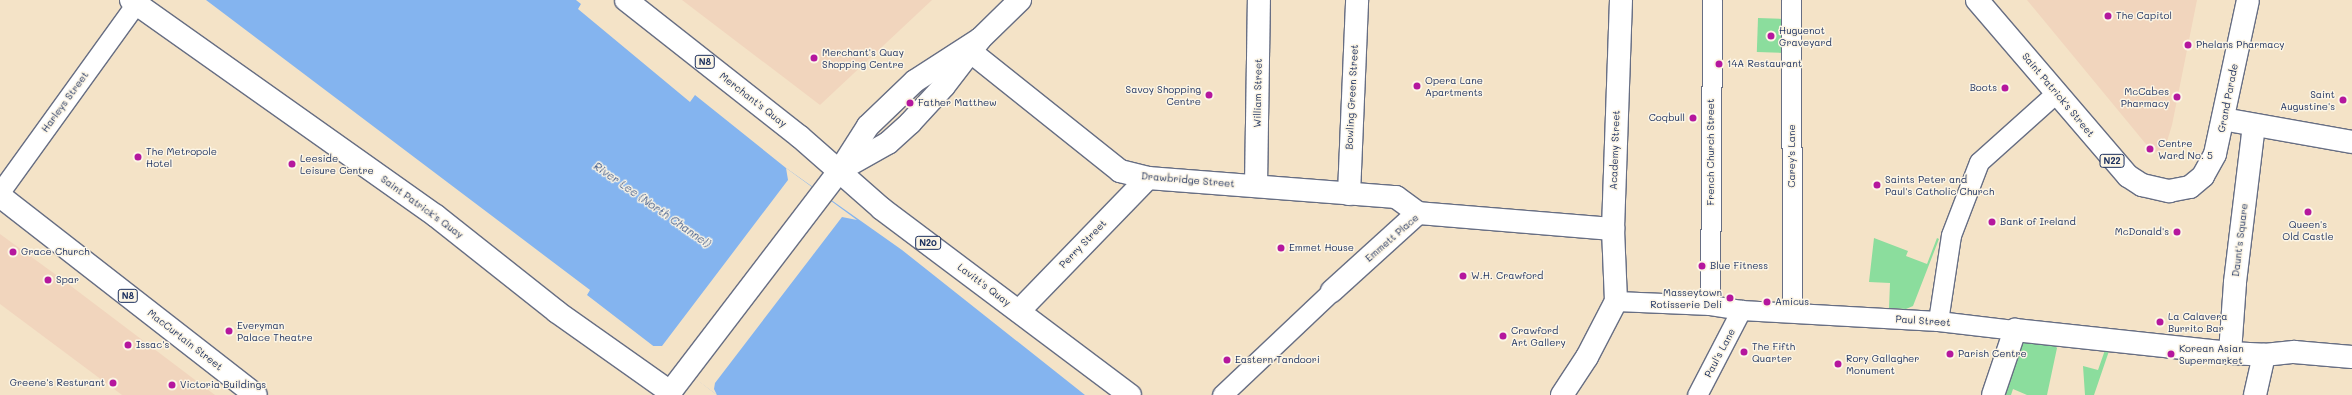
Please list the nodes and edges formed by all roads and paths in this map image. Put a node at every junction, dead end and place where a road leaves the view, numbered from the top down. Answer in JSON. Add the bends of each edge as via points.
{"nodes":[{"id":1,"x":626,"y":0,"type":"edge"},
{"id":2,"x":1020,"y":0,"type":"edge"},
{"id":3,"x":1259,"y":0,"type":"edge"},
{"id":4,"x":1357,"y":0,"type":"edge"},
{"id":5,"x":1621,"y":0,"type":"edge"},
{"id":6,"x":1712,"y":0,"type":"edge"},
{"id":7,"x":1791,"y":0,"type":"edge"},
{"id":8,"x":1977,"y":0,"type":"edge"},
{"id":9,"x":2248,"y":0,"type":"edge"},
{"id":10,"x":131,"y":6,"type":"edge"},
{"id":11,"x":976,"y":45,"type":"junction"},
{"id":12,"x":2056,"y":93,"type":"junction"},
{"id":13,"x":2223,"y":119,"type":"junction"},
{"id":14,"x":2254,"y":125,"type":"junction"},
{"id":15,"x":2352,"y":142,"type":"edge"},
{"id":16,"x":840,"y":170,"type":"junction"},
{"id":17,"x":1148,"y":178,"type":"junction"},
{"id":18,"x":1256,"y":186,"type":"junction"},
{"id":19,"x":2190,"y":187,"type":"joint"},
{"id":20,"x":0,"y":192,"type":"edge"},
{"id":21,"x":1349,"y":194,"type":"junction"},
{"id":22,"x":0,"y":196,"type":"edge"},
{"id":23,"x":1418,"y":213,"type":"junction"},
{"id":24,"x":1613,"y":229,"type":"junction"},
{"id":25,"x":1332,"y":291,"type":"joint"},
{"id":26,"x":1616,"y":301,"type":"junction"},
{"id":27,"x":1710,"y":305,"type":"junction"},
{"id":28,"x":1741,"y":310,"type":"junction"},
{"id":29,"x":1019,"y":312,"type":"junction"},
{"id":30,"x":1792,"y":312,"type":"junction"},
{"id":31,"x":1938,"y":321,"type":"junction"},
{"id":32,"x":2015,"y":330,"type":"junction"},
{"id":33,"x":2230,"y":353,"type":"junction"},
{"id":34,"x":2264,"y":355,"type":"junction"},
{"id":35,"x":2352,"y":357,"type":"edge"},
{"id":36,"x":670,"y":394,"type":"edge"},
{"id":37,"x":256,"y":395,"type":"edge"},
{"id":38,"x":1130,"y":395,"type":"edge"},
{"id":39,"x":1222,"y":395,"type":"edge"},
{"id":40,"x":1562,"y":395,"type":"edge"},
{"id":41,"x":1697,"y":395,"type":"edge"},
{"id":42,"x":1993,"y":395,"type":"edge"},
{"id":43,"x":2255,"y":395,"type":"edge"}],
"edges":[{"from":1,"to":16,"type":"main road","name":"Merchant's Quay","number":"N8"},
{"from":2,"to":11,"type":"main road"},
{"from":3,"to":18,"type":"main road","name":"William Street"},
{"from":4,"to":21,"type":"main road","name":"Bowling Green Street"},
{"from":5,"to":24,"type":"main road","name":"Academy Street"},
{"from":6,"to":27,"type":"street","name":"French Church Street"},
{"from":7,"to":30,"type":"street","name":"Carey's Lane"},
{"from":8,"to":12,"type":"main road","name":"Saint Patrick's Street","number":"N22"},
{"from":9,"to":13,"type":"main road","name":"Grand Parade","number":"N22"},
{"from":10,"to":20,"type":"street","name":"Harleys Street"},
{"from":10,"to":36,"type":"main road","name":"Saint Patrick's Quay","via":[[436,216],[558,312]]},
{"from":11,"to":16,"type":"main road","via":[[910,123],[865,158]]},
{"from":11,"to":17,"type":"main road","name":"Drawbridge Street","via":[[1113,166],[1120,171]]},
{"from":12,"to":19,"type":"main road","name":"Saint Patrick's Street","number":"N22","via":[[2128,176],[2157,190],[2169,191]]},
{"from":12,"to":31,"type":"street","via":[[1979,162],[1951,235]]},
{"from":13,"to":14,"type":"main road"},
{"from":13,"to":19,"type":"main road","name":"Grand Parade","number":"N22","via":[[2215,154],[2203,176]]},
{"from":14,"to":15,"type":"main road"},
{"from":14,"to":33,"type":"main road","name":"Daunt's Square","via":[[2235,283]]},
{"from":16,"to":29,"type":"main road","name":"Lavitt's Quay","number":"N20","via":[[882,209]]},
{"from":16,"to":36,"type":"main road"},
{"from":17,"to":18,"type":"main road","name":"Drawbridge Street"},
{"from":17,"to":29,"type":"main road","name":"Perry Street"},
{"from":18,"to":21,"type":"main road","name":"Drawbridge Street"},
{"from":21,"to":23,"type":"main road","name":"Drawbridge Street","via":[[1396,197]]},
{"from":22,"to":37,"type":"main road","name":"MacCurtain Street","number":"N8"},
{"from":23,"to":24,"type":"main road","name":"Emmett Place"},
{"from":23,"to":25,"type":"main road","name":"Emmett Place"},
{"from":24,"to":26,"type":"main road","name":"Academy Street"},
{"from":25,"to":39,"type":"street","name":"Emmett Place"},
{"from":26,"to":27,"type":"street","name":"Paul Street"},
{"from":26,"to":40,"type":"main road","via":[[1587,357]]},
{"from":27,"to":28,"type":"street","name":"Paul Street"},
{"from":28,"to":30,"type":"street","name":"Paul Street"},
{"from":28,"to":41,"type":"street","name":"Paul's Lane"},
{"from":29,"to":38,"type":"main road","name":"Lavitt's Quay","number":"N20"},
{"from":30,"to":31,"type":"street","name":"Paul Street"},
{"from":31,"to":32,"type":"street","name":"Paul Street"},
{"from":32,"to":33,"type":"main road","name":"Paul Street"},
{"from":32,"to":42,"type":"main road"},
{"from":33,"to":34,"type":"main road"},
{"from":34,"to":35,"type":"main road","via":[[2294,352]]},
{"from":34,"to":43,"type":"main road"}]}
